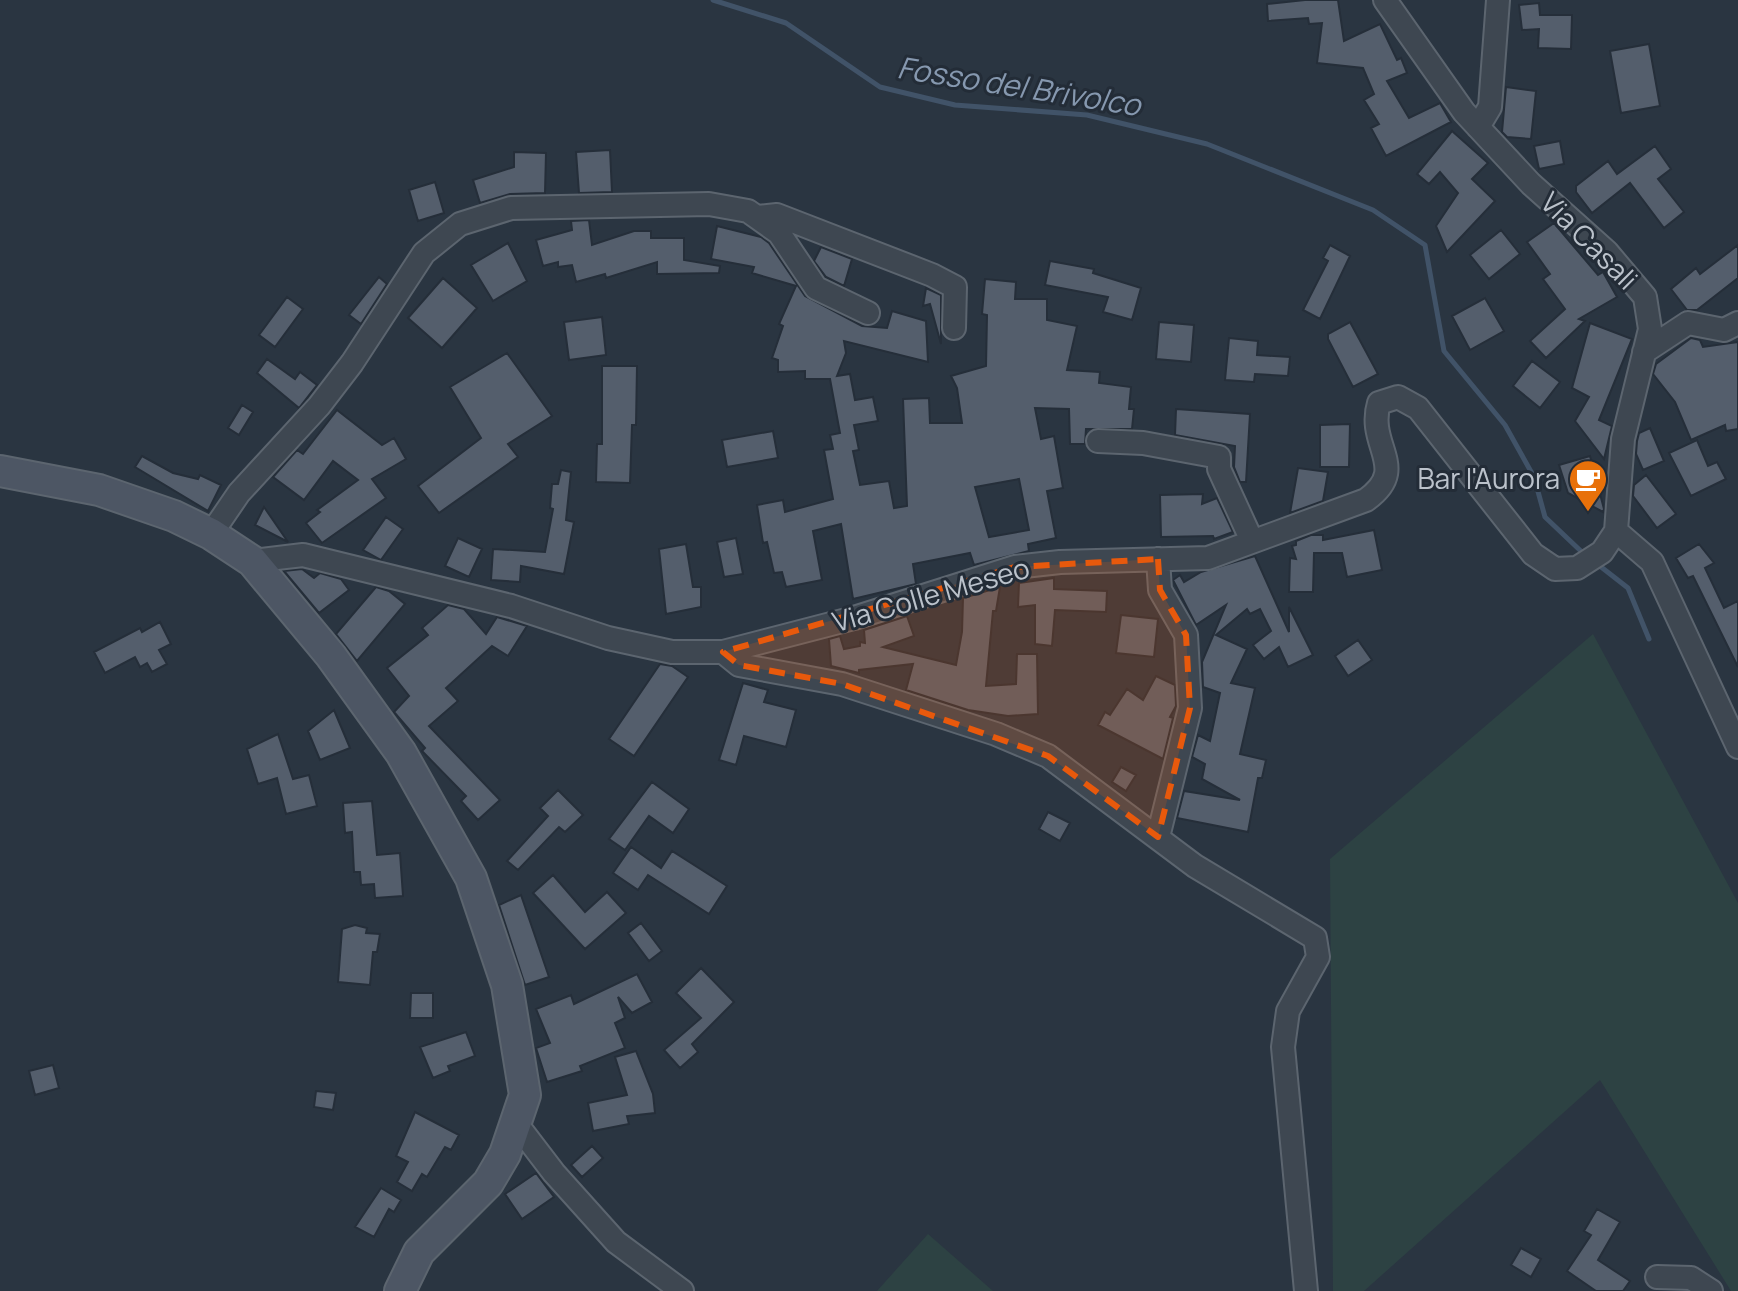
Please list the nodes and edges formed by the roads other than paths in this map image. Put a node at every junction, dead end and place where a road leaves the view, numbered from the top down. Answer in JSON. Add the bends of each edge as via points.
{"nodes":[{"id":1,"x":1385,"y":0,"type":"edge"},
{"id":2,"x":1498,"y":0,"type":"edge"},
{"id":3,"x":1478,"y":127,"type":"junction"},
{"id":4,"x":757,"y":217,"type":"junction"},
{"id":5,"x":868,"y":313,"type":"dead end"},
{"id":6,"x":1738,"y":323,"type":"edge"},
{"id":7,"x":954,"y":328,"type":"dead end"},
{"id":8,"x":1644,"y":352,"type":"junction"},
{"id":9,"x":1098,"y":441,"type":"dead end"},
{"id":10,"x":0,"y":471,"type":"edge"},
{"id":11,"x":1616,"y":531,"type":"junction"},
{"id":12,"x":211,"y":534,"type":"junction"},
{"id":13,"x":1252,"y":541,"type":"junction"},
{"id":14,"x":1158,"y":559,"type":"junction"},
{"id":15,"x":252,"y":561,"type":"junction"},
{"id":16,"x":723,"y":652,"type":"junction"},
{"id":17,"x":1738,"y":747,"type":"edge"},
{"id":18,"x":1158,"y":837,"type":"junction"},
{"id":19,"x":515,"y":1122,"type":"junction"},
{"id":20,"x":1657,"y":1277,"type":"dead end"},
{"id":21,"x":400,"y":1291,"type":"edge"},
{"id":22,"x":682,"y":1291,"type":"edge"},
{"id":23,"x":1306,"y":1291,"type":"edge"},
{"id":24,"x":1711,"y":1291,"type":"edge"}],
"edges":[{"from":1,"to":3,"type":"street","name":"Via Casali"},
{"from":2,"to":3,"type":"street","via":[[1490,107]]},
{"from":3,"to":8,"type":"street","name":"Via Casali","via":[[1531,184],[1607,252],[1645,297],[1650,329]]},
{"from":4,"to":5,"type":"street","via":[[779,233],[816,288]]},
{"from":4,"to":7,"type":"street","via":[[777,215],[955,287]]},
{"from":4,"to":12,"type":"street","via":[[709,204],[595,205],[511,208],[460,224],[424,253],[336,384],[239,493]]},
{"from":6,"to":8,"type":"street","via":[[1724,330],[1688,323]]},
{"from":8,"to":11,"type":"street","name":"Via Casali","via":[[1623,439]]},
{"from":9,"to":13,"type":"street","via":[[1219,457],[1219,469]]},
{"from":10,"to":12,"type":"street","via":[[99,490]]},
{"from":11,"to":13,"type":"street","name":"Via Colle Meseo","via":[[1602,552],[1577,568],[1555,569],[1533,554],[1418,408],[1398,397],[1379,403],[1374,420],[1388,472],[1384,488],[1366,500]]},
{"from":11,"to":17,"type":"street","via":[[1652,562]]},
{"from":12,"to":15,"type":"street"},
{"from":13,"to":14,"type":"street","name":"Via Colle Meseo","via":[[1208,558]]},
{"from":14,"to":16,"type":"street","name":"Via Colle Meseo","via":[[1015,567]]},
{"from":14,"to":18,"type":"street","via":[[1160,590],[1186,635],[1190,708]]},
{"from":15,"to":16,"type":"street","name":"Via Colle Meseo","via":[[303,555],[511,606],[608,638],[672,652]]},
{"from":15,"to":19,"type":"street","via":[[331,656],[401,753],[471,878],[507,985],[525,1095]]},
{"from":16,"to":18,"type":"street","via":[[739,665],[842,684],[1048,756]]},
{"from":18,"to":23,"type":"street","via":[[1247,900],[1315,938],[1318,957],[1288,1011],[1283,1047]]},
{"from":19,"to":21,"type":"street","via":[[488,1183],[419,1252]]},
{"from":19,"to":22,"type":"street","via":[[616,1242]]},
{"from":20,"to":24,"type":"street","via":[[1691,1278]]}]}
